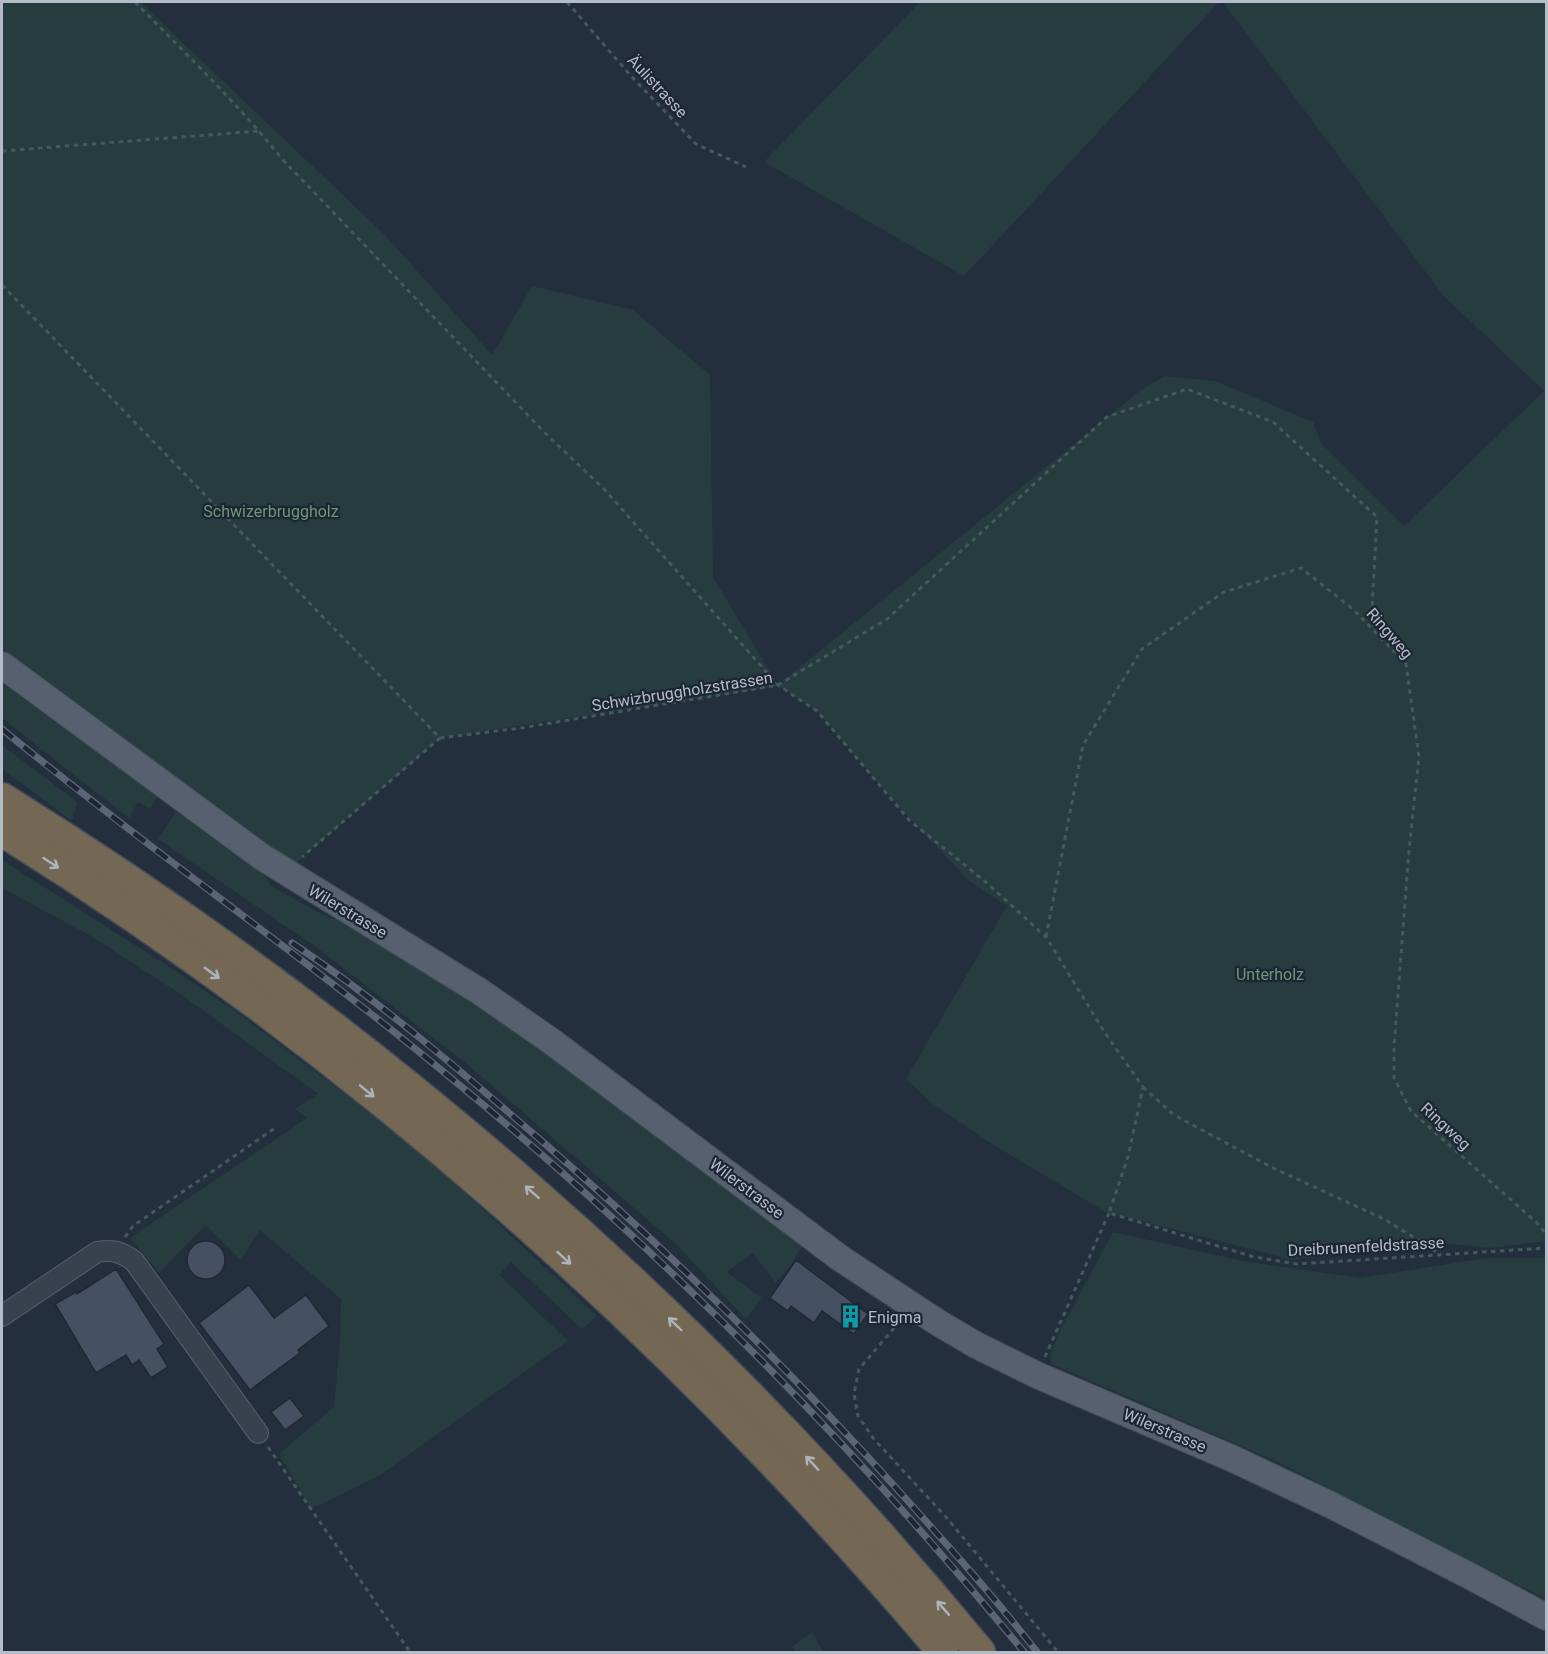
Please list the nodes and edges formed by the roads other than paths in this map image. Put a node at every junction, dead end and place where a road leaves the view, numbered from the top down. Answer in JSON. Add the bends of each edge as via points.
{"nodes":[{"id":1,"x":2,"y":665,"type":"edge"},
{"id":2,"x":2,"y":798,"type":"edge"},
{"id":3,"x":2,"y":831,"type":"edge"},
{"id":4,"x":2,"y":1316,"type":"edge"},
{"id":5,"x":258,"y":1433,"type":"road end"},
{"id":6,"x":1546,"y":1617,"type":"edge"},
{"id":7,"x":943,"y":1653,"type":"edge"},
{"id":8,"x":980,"y":1653,"type":"edge"}],
"edges":[{"from":1,"to":6,"type":"main road","name":"Wilerstrasse","via":[[285,873],[508,1010],[840,1258],[912,1307],[1037,1375],[1331,1505]]},
{"from":8,"to":2,"type":"highway","one_way":true,"via":[[904,1562],[745,1392],[515,1176],[283,990],[100,861]]},
{"from":3,"to":7,"type":"highway","one_way":true,"via":[[144,925],[266,1013],[507,1208],[654,1343],[763,1453]]},
{"from":4,"to":5,"type":"street","via":[[97,1252],[116,1251],[134,1261]]}]}
